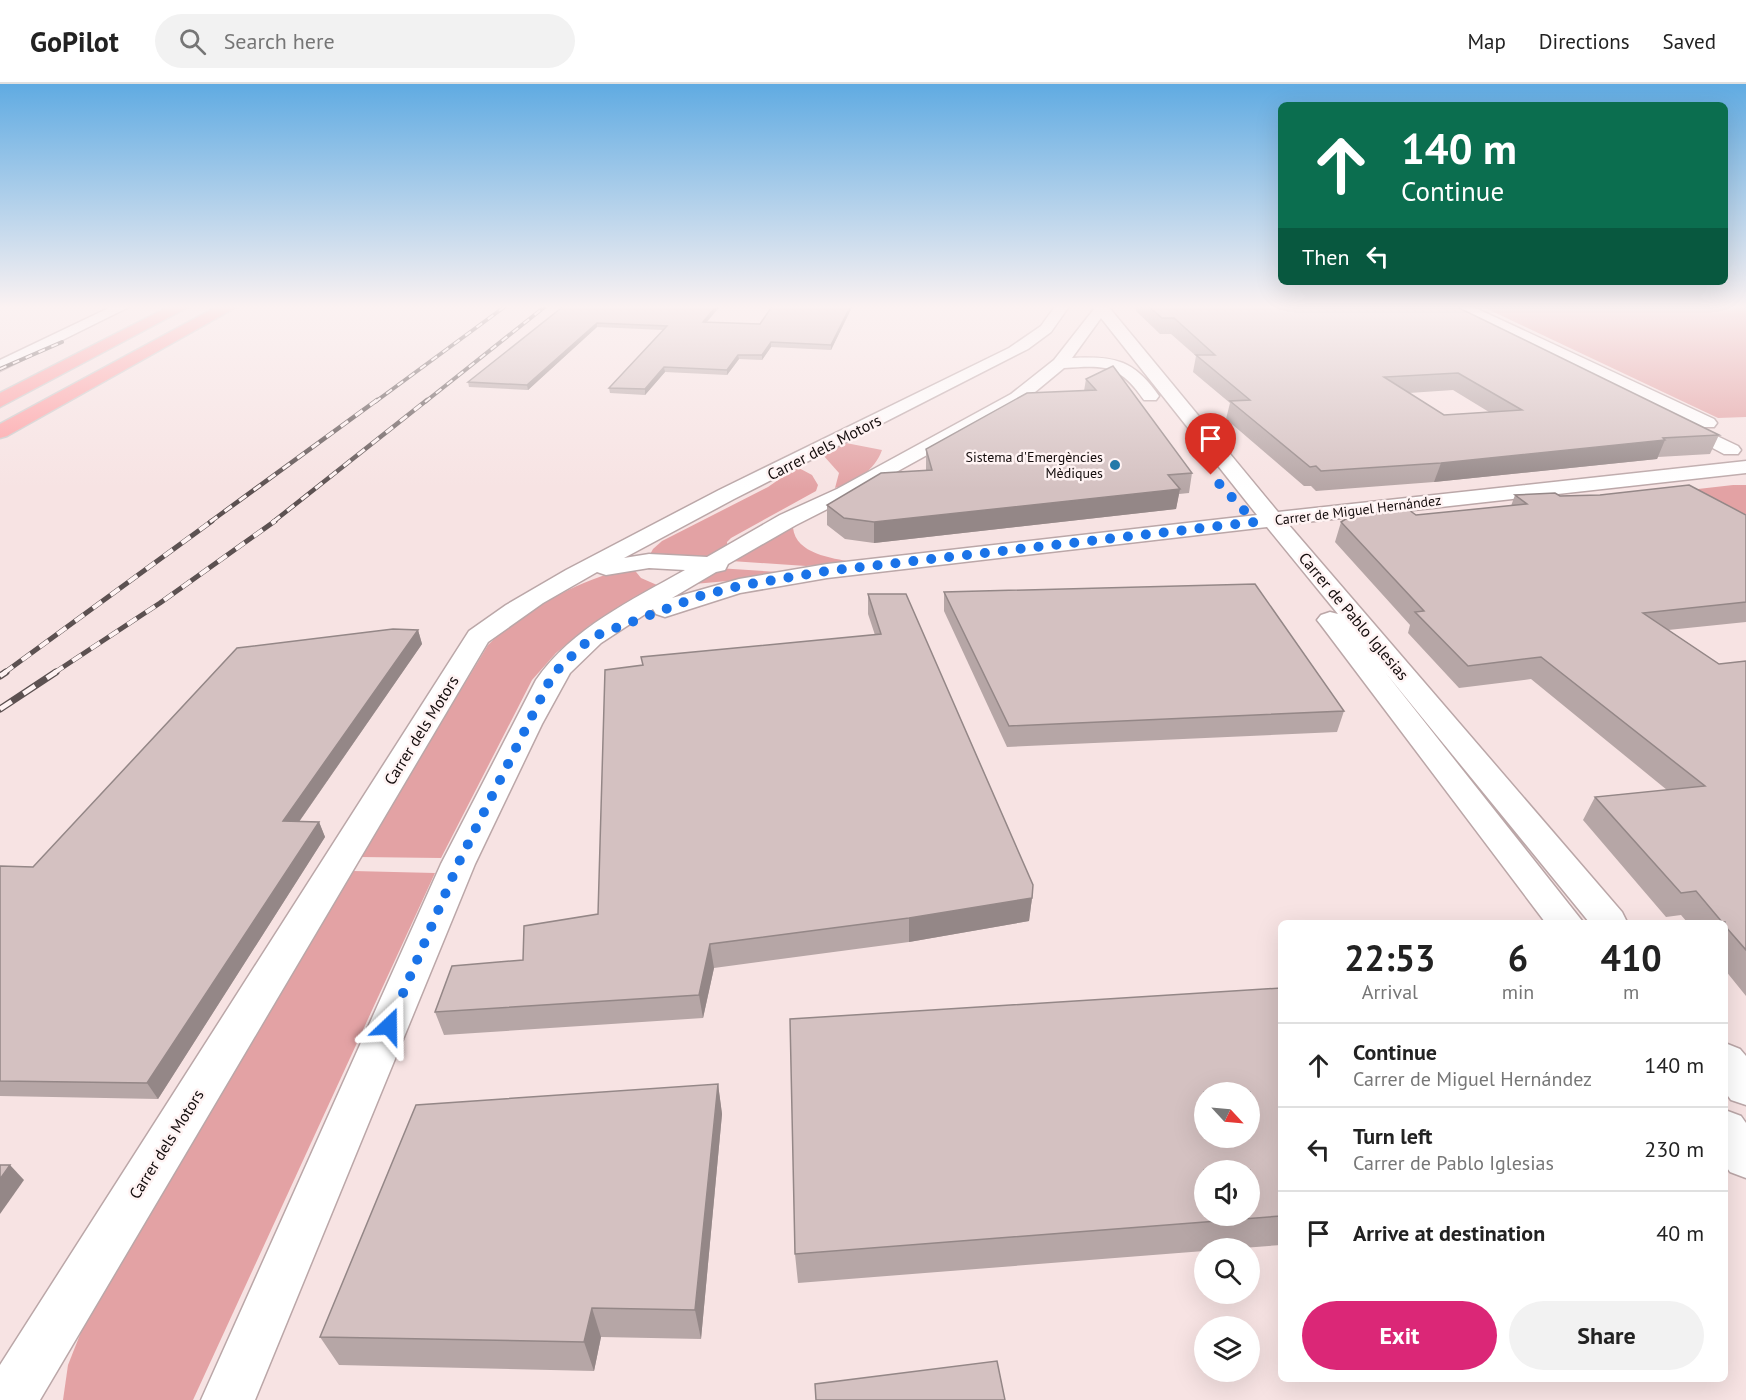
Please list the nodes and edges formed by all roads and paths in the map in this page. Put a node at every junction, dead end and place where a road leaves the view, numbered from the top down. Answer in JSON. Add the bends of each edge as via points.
{"nodes":[{"id":1,"x":66,"y":366,"type":"edge"},
{"id":2,"x":120,"y":366,"type":"edge"},
{"id":3,"x":988,"y":366,"type":"edge"},
{"id":4,"x":1056,"y":366,"type":"edge"},
{"id":5,"x":1111,"y":366,"type":"edge"},
{"id":6,"x":1146,"y":366,"type":"edge"},
{"id":7,"x":1572,"y":366,"type":"edge"},
{"id":8,"x":1581,"y":366,"type":"edge"},
{"id":9,"x":0,"y":401,"type":"edge"},
{"id":10,"x":0,"y":432,"type":"edge"},
{"id":11,"x":1182,"y":437,"type":"dead end"},
{"id":12,"x":1741,"y":446,"type":"edge"},
{"id":13,"x":1746,"y":467,"type":"edge"},
{"id":14,"x":819,"y":476,"type":"junction"},
{"id":15,"x":1223,"y":488,"type":"dead end"},
{"id":16,"x":1265,"y":521,"type":"junction"},
{"id":17,"x":674,"y":522,"type":"junction"},
{"id":18,"x":638,"y":561,"type":"junction"},
{"id":19,"x":714,"y":564,"type":"junction"},
{"id":20,"x":827,"y":571,"type":"junction"},
{"id":21,"x":676,"y":586,"type":"junction"},
{"id":22,"x":739,"y":586,"type":"junction"},
{"id":23,"x":545,"y":592,"type":"junction"},
{"id":24,"x":592,"y":637,"type":"junction"},
{"id":25,"x":1564,"y":920,"type":"edge"},
{"id":26,"x":1607,"y":920,"type":"edge"},
{"id":27,"x":1728,"y":1065,"type":"edge"},
{"id":28,"x":1746,"y":1087,"type":"edge"},
{"id":29,"x":1728,"y":1134,"type":"edge"},
{"id":30,"x":1746,"y":1157,"type":"edge"},
{"id":31,"x":9,"y":1400,"type":"edge"},
{"id":32,"x":228,"y":1400,"type":"edge"}],
"edges":[{"from":1,"to":9,"type":"highway"},
{"from":2,"to":10,"type":"highway"},
{"from":3,"to":14,"type":"street","name":"Carrer dels Motors"},
{"from":4,"to":14,"type":"street","name":"Carrer dels Motors","via":[[992,414]]},
{"from":5,"to":11,"type":"street","via":[[1129,371]]},
{"from":6,"to":16,"type":"street","name":"Carrer de Pablo Iglesias"},
{"from":7,"to":12,"type":"street"},
{"from":8,"to":12,"type":"street"},
{"from":12,"to":13,"type":"street","via":[[1731,458]]},
{"from":13,"to":16,"type":"street","name":"Carrer de Miguel Hernández"},
{"from":14,"to":17,"type":"street","name":"Carrer dels Motors"},
{"from":14,"to":19,"type":"street","name":"Carrer dels Motors","via":[[759,537]]},
{"from":15,"to":16,"type":"street","name":"Carrer de Pablo Iglesias"},
{"from":16,"to":20,"type":"street","name":"Carrer de Miguel Hernández"},
{"from":16,"to":25,"type":"street","name":"Carrer de Pablo Iglesias"},
{"from":16,"to":26,"type":"street","name":"Carrer de Pablo Iglesias"},
{"from":17,"to":18,"type":"street","via":[[649,543]]},
{"from":17,"to":23,"type":"street","name":"Carrer dels Motors"},
{"from":18,"to":19,"type":"street","name":"Carrer de Miguel Hernández"},
{"from":18,"to":21,"type":"street","name":"Carrer de Miguel Hernández","via":[[651,577]]},
{"from":18,"to":23,"type":"street","name":"Carrer de Miguel Hernández","via":[[599,570]]},
{"from":19,"to":20,"type":"street","name":"Carrer de Miguel Hernández"},
{"from":19,"to":21,"type":"street","name":"Carrer dels Motors"},
{"from":20,"to":22,"type":"street","name":"Carrer de Miguel Hernández"},
{"from":21,"to":22,"type":"street","name":"Carrer de Miguel Hernández"},
{"from":21,"to":24,"type":"street","name":"Carrer dels Motors"},
{"from":22,"to":24,"type":"street","name":"Carrer de Miguel Hernández","via":[[700,596]]},
{"from":23,"to":31,"type":"street","name":"Carrer dels Motors","via":[[478,637]]},
{"from":24,"to":32,"type":"street","name":"Carrer dels Motors","via":[[550,680],[458,864]]},
{"from":27,"to":28,"type":"street"},
{"from":29,"to":30,"type":"street"}]}
